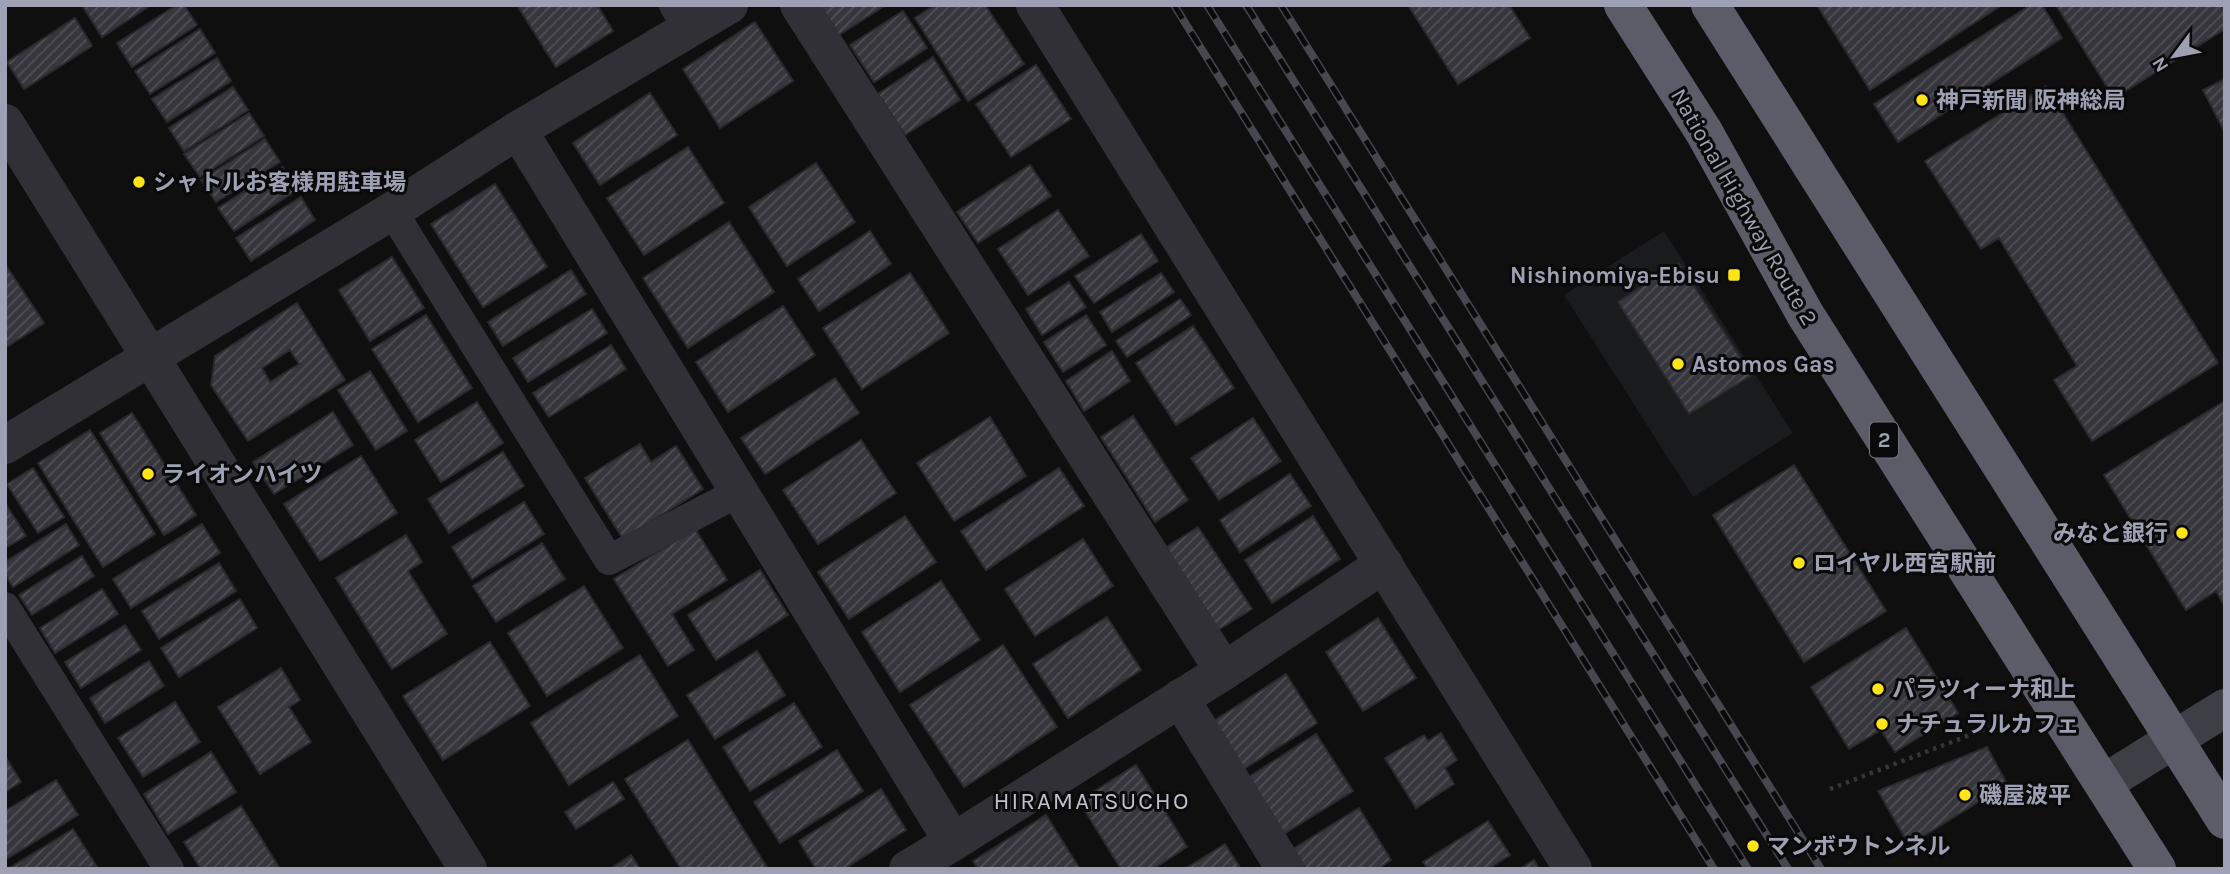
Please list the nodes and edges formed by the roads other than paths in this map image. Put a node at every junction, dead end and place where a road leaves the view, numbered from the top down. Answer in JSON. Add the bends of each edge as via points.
{"nodes":[{"id":1,"x":729,"y":5,"type":"edge"},
{"id":2,"x":799,"y":5,"type":"edge"},
{"id":3,"x":1035,"y":5,"type":"edge"},
{"id":4,"x":1623,"y":5,"type":"edge"},
{"id":5,"x":1710,"y":5,"type":"edge"},
{"id":6,"x":681,"y":17,"type":"edge"},
{"id":7,"x":5,"y":123,"type":"edge"},
{"id":8,"x":518,"y":130,"type":"junction"},
{"id":9,"x":392,"y":211,"type":"junction"},
{"id":10,"x":150,"y":355,"type":"junction"},
{"id":11,"x":5,"y":445,"type":"edge"},
{"id":12,"x":739,"y":492,"type":"junction"},
{"id":13,"x":1384,"y":565,"type":"junction"},
{"id":14,"x":5,"y":607,"type":"edge"},
{"id":15,"x":1224,"y":671,"type":"junction"},
{"id":16,"x":1180,"y":698,"type":"junction"},
{"id":17,"x":2225,"y":708,"type":"edge"},
{"id":18,"x":2174,"y":739,"type":"junction"},
{"id":19,"x":2104,"y":783,"type":"junction"},
{"id":20,"x":2225,"y":820,"type":"edge"},
{"id":21,"x":953,"y":842,"type":"junction"},
{"id":22,"x":169,"y":869,"type":"edge"},
{"id":23,"x":468,"y":869,"type":"edge"},
{"id":24,"x":908,"y":869,"type":"edge"},
{"id":25,"x":1286,"y":869,"type":"edge"},
{"id":26,"x":1573,"y":869,"type":"edge"},
{"id":27,"x":2157,"y":869,"type":"edge"}],
"edges":[{"from":1,"to":6,"type":"street"},
{"from":2,"to":15,"type":"street"},
{"from":3,"to":13,"type":"street"},
{"from":4,"to":19,"type":"highway","name":"National Highway Route 2","number":"2","via":[[1704,132],[1805,314]]},
{"from":5,"to":18,"type":"highway"},
{"from":6,"to":8,"type":"street"},
{"from":7,"to":10,"type":"street"},
{"from":8,"to":9,"type":"street"},
{"from":8,"to":12,"type":"street"},
{"from":9,"to":10,"type":"street"},
{"from":9,"to":12,"type":"lane","via":[[609,560]]},
{"from":10,"to":11,"type":"street"},
{"from":10,"to":23,"type":"street"},
{"from":12,"to":21,"type":"street"},
{"from":13,"to":15,"type":"street"},
{"from":13,"to":26,"type":"street"},
{"from":14,"to":22,"type":"lane"},
{"from":15,"to":16,"type":"street"},
{"from":16,"to":21,"type":"street"},
{"from":16,"to":25,"type":"street"},
{"from":17,"to":18,"type":"main road"},
{"from":18,"to":19,"type":"main road"},
{"from":18,"to":20,"type":"highway"},
{"from":19,"to":27,"type":"highway","name":"National Highway Route 2","number":"2"},
{"from":21,"to":24,"type":"street"}]}
